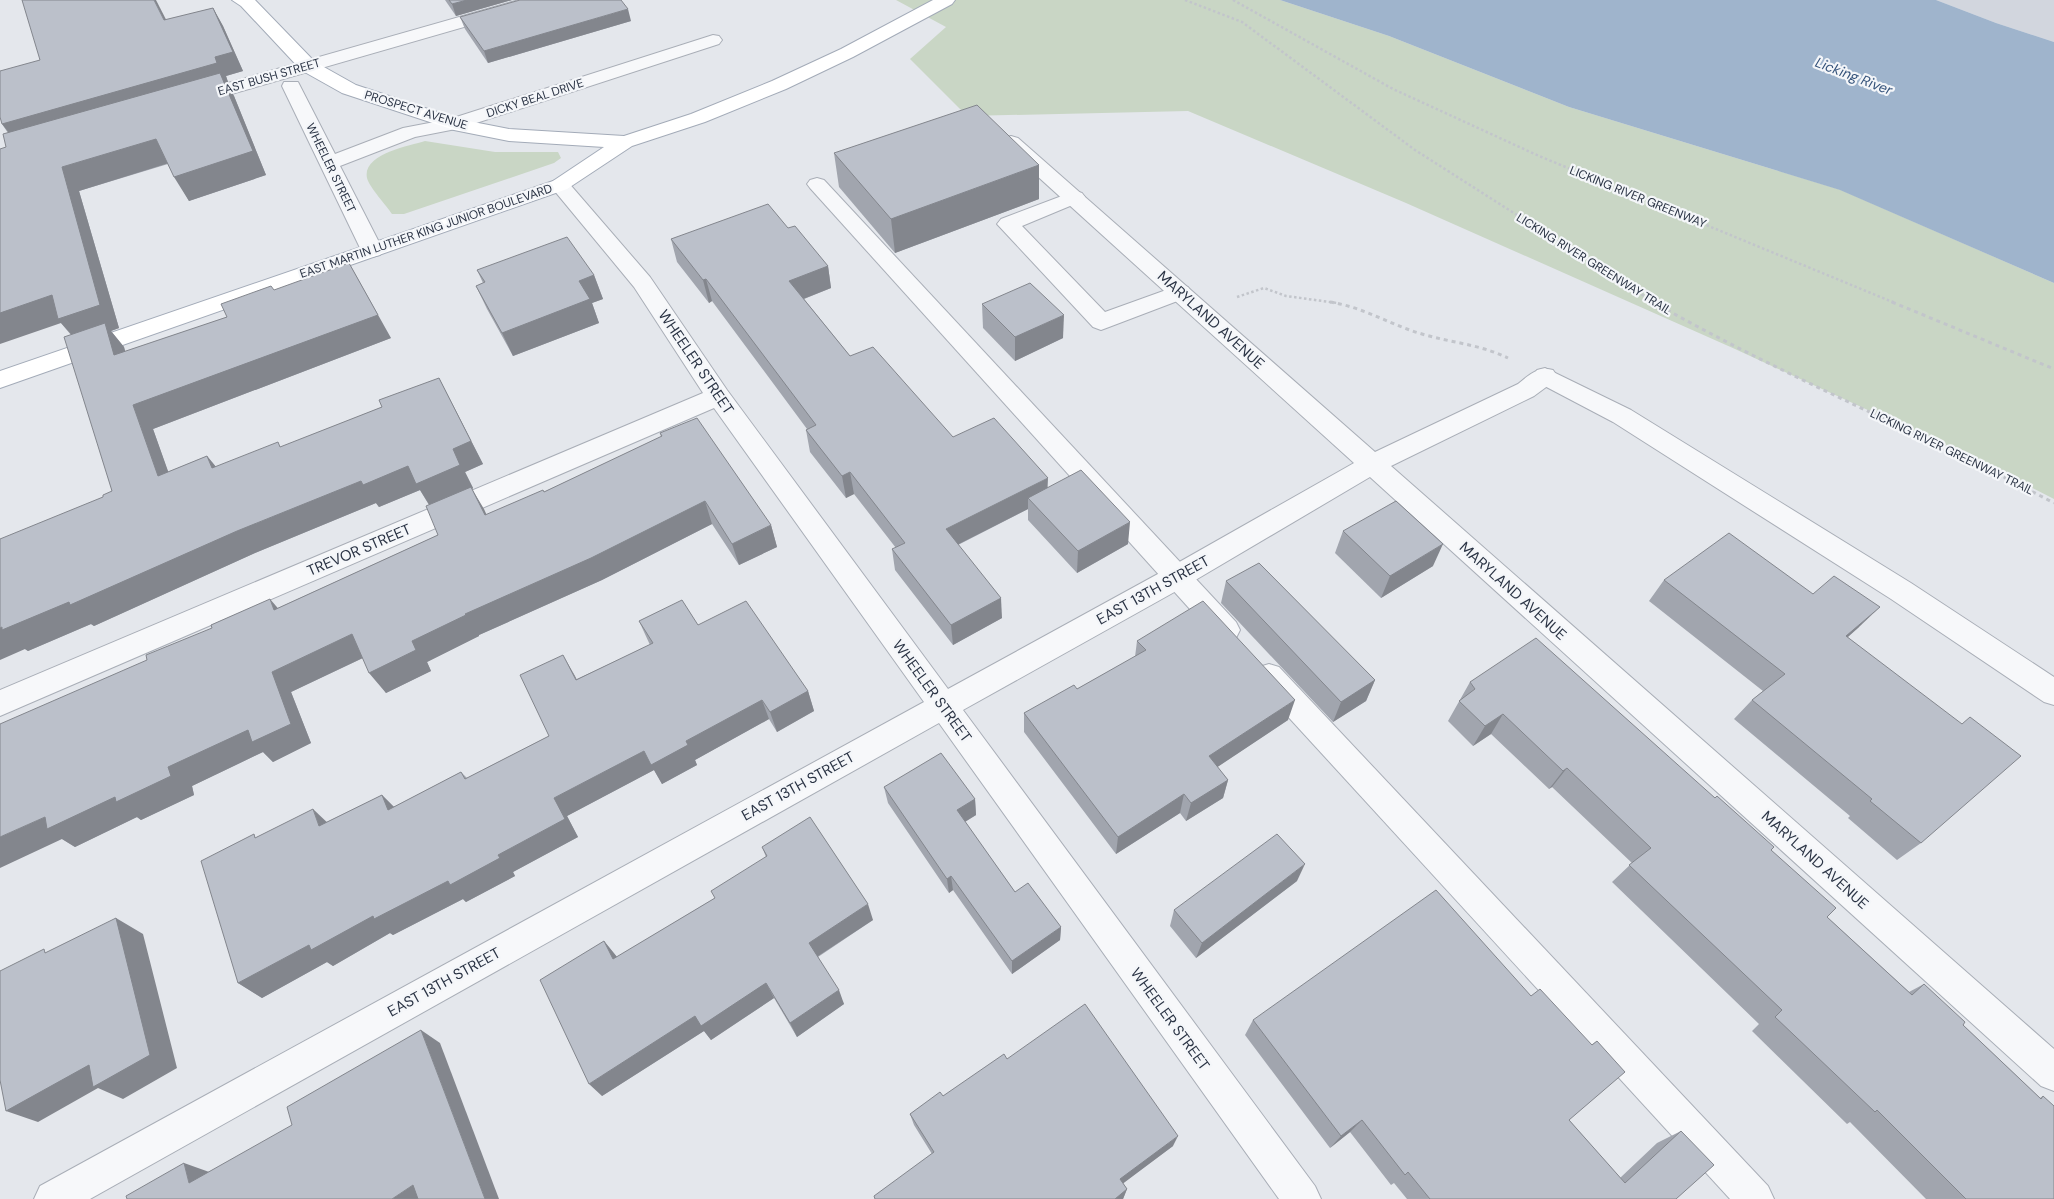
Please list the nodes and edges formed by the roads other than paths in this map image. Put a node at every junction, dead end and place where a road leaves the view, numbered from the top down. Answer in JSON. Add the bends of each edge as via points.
{"nodes":[{"id":1,"x":247,"y":0,"type":"edge"},
{"id":2,"x":538,"y":0,"type":"edge"},
{"id":3,"x":946,"y":0,"type":"edge"},
{"id":4,"x":713,"y":40,"type":"dead end"},
{"id":5,"x":308,"y":66,"type":"junction"},
{"id":6,"x":291,"y":86,"type":"dead end"},
{"id":7,"x":178,"y":104,"type":"edge"},
{"id":8,"x":454,"y":124,"type":"junction"},
{"id":9,"x":991,"y":128,"type":"edge"},
{"id":10,"x":625,"y":142,"type":"junction"},
{"id":11,"x":329,"y":163,"type":"junction"},
{"id":12,"x":817,"y":184,"type":"dead end"},
{"id":13,"x":560,"y":185,"type":"junction"},
{"id":14,"x":1075,"y":197,"type":"junction"},
{"id":15,"x":372,"y":250,"type":"junction"},
{"id":16,"x":1180,"y":292,"type":"junction"},
{"id":17,"x":0,"y":380,"type":"edge"},
{"id":18,"x":718,"y":396,"type":"junction"},
{"id":19,"x":1371,"y":465,"type":"junction"},
{"id":20,"x":1177,"y":577,"type":"junction"},
{"id":21,"x":2054,"y":693,"type":"edge"},
{"id":22,"x":0,"y":703,"type":"edge"},
{"id":23,"x":942,"y":706,"type":"junction"},
{"id":24,"x":2054,"y":1073,"type":"edge"},
{"id":25,"x":1294,"y":1196,"type":"edge"},
{"id":26,"x":53,"y":1199,"type":"edge"},
{"id":27,"x":1754,"y":1199,"type":"edge"}],
"edges":[{"from":1,"to":5,"type":"main road","name":"PROSPECT AVENUE"},
{"from":2,"to":5,"type":"street","name":"EAST BUSH STREET"},
{"from":3,"to":10,"type":"main road","name":"EAST MARTIN LUTHER KING JUNIOR BOULEVARD","via":[[779,85],[698,118]]},
{"from":4,"to":8,"type":"street","name":"DICKY BEAL DRIVE"},
{"from":5,"to":7,"type":"street","name":"EAST BUSH STREET"},
{"from":5,"to":8,"type":"main road","name":"PROSPECT AVENUE","via":[[349,89]]},
{"from":6,"to":11,"type":"street","name":"WHEELER STREET"},
{"from":8,"to":10,"type":"main road","name":"PROSPECT AVENUE","via":[[509,135]]},
{"from":8,"to":11,"type":"street","name":"DICKY BEAL DRIVE","via":[[410,132]]},
{"from":9,"to":14,"type":"street","name":"MARYLAND AVENUE","via":[[1032,158]]},
{"from":10,"to":13,"type":"main road","name":"EAST MARTIN LUTHER KING JUNIOR BOULEVARD"},
{"from":11,"to":15,"type":"street","name":"WHEELER STREET"},
{"from":12,"to":20,"type":"street"},
{"from":13,"to":15,"type":"main road","name":"EAST MARTIN LUTHER KING JUNIOR BOULEVARD"},
{"from":13,"to":18,"type":"street","name":"WHEELER STREET","via":[[642,282]]},
{"from":14,"to":16,"type":"street","name":"MARYLAND AVENUE"},
{"from":14,"to":16,"type":"street","via":[[1008,224],[1101,322]]},
{"from":15,"to":17,"type":"main road","name":"EAST MARTIN LUTHER KING JUNIOR BOULEVARD"},
{"from":16,"to":19,"type":"street","name":"MARYLAND AVENUE"},
{"from":18,"to":22,"type":"street","name":"TREVOR STREET"},
{"from":18,"to":23,"type":"street","name":"WHEELER STREET"},
{"from":19,"to":20,"type":"street","name":"EAST 13TH STREET"},
{"from":19,"to":21,"type":"street","name":"EAST 13TH STREET","via":[[1526,390],[1545,376],[1622,416],[1901,591]]},
{"from":19,"to":24,"type":"street","name":"MARYLAND AVENUE"},
{"from":20,"to":23,"type":"street","name":"EAST 13TH STREET"},
{"from":20,"to":27,"type":"street"},
{"from":23,"to":25,"type":"street","name":"WHEELER STREET"},
{"from":23,"to":26,"type":"street","name":"EAST 13TH STREET"}]}
